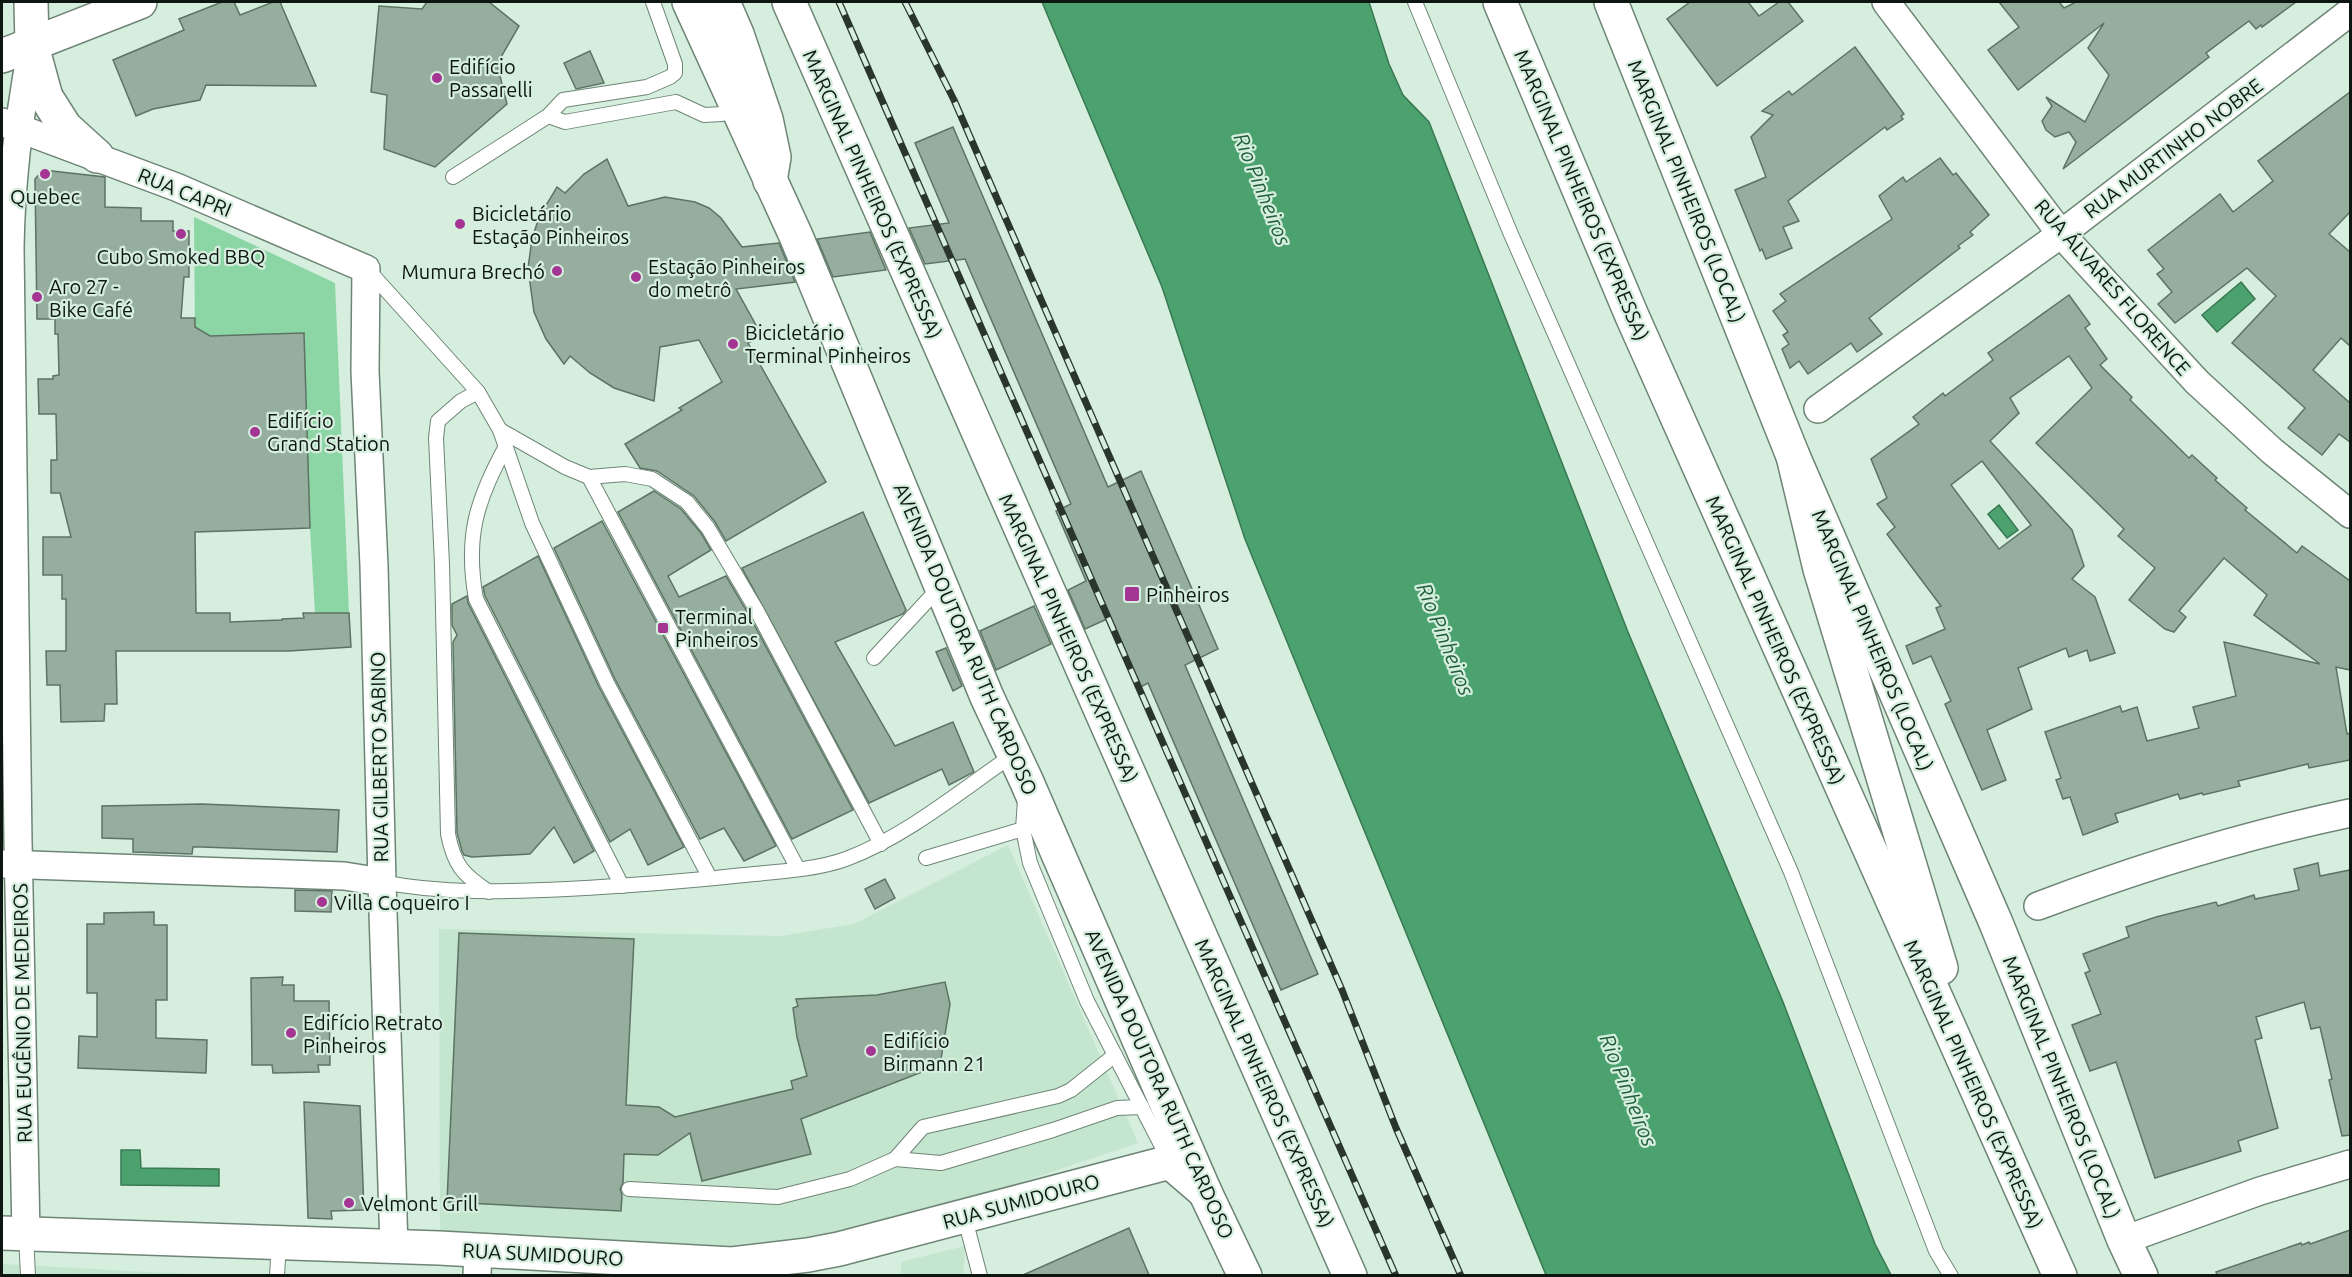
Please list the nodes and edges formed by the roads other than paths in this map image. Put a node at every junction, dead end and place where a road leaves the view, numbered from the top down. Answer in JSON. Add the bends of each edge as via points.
{"nodes":[{"id":1,"x":32,"y":2,"type":"edge"},
{"id":2,"x":140,"y":2,"type":"edge"},
{"id":3,"x":653,"y":2,"type":"edge"},
{"id":4,"x":689,"y":2,"type":"edge"},
{"id":5,"x":723,"y":2,"type":"edge"},
{"id":6,"x":789,"y":2,"type":"edge"},
{"id":7,"x":1415,"y":2,"type":"edge"},
{"id":8,"x":1500,"y":2,"type":"edge"},
{"id":9,"x":1611,"y":2,"type":"edge"},
{"id":10,"x":1886,"y":2,"type":"edge"},
{"id":11,"x":2350,"y":12,"type":"edge"},
{"id":12,"x":32,"y":46,"type":"junction"},
{"id":13,"x":2,"y":56,"type":"edge"},
{"id":14,"x":737,"y":108,"type":"junction"},
{"id":15,"x":548,"y":116,"type":"junction"},
{"id":16,"x":10,"y":124,"type":"edge"},
{"id":17,"x":97,"y":156,"type":"junction"},
{"id":18,"x":453,"y":177,"type":"dead end"},
{"id":19,"x":770,"y":181,"type":"junction"},
{"id":20,"x":2061,"y":234,"type":"junction"},
{"id":21,"x":366,"y":269,"type":"junction"},
{"id":22,"x":478,"y":392,"type":"junction"},
{"id":23,"x":1818,"y":409,"type":"dead end"},
{"id":24,"x":500,"y":430,"type":"junction"},
{"id":25,"x":505,"y":448,"type":"junction"},
{"id":26,"x":1794,"y":456,"type":"junction"},
{"id":27,"x":589,"y":477,"type":"junction"},
{"id":28,"x":2350,"y":514,"type":"edge"},
{"id":29,"x":942,"y":585,"type":"junction"},
{"id":30,"x":874,"y":658,"type":"dead end"},
{"id":31,"x":1020,"y":767,"type":"junction"},
{"id":32,"x":2350,"y":813,"type":"edge"},
{"id":33,"x":1023,"y":829,"type":"junction"},
{"id":34,"x":881,"y":844,"type":"junction"},
{"id":35,"x":926,"y":858,"type":"dead end"},
{"id":36,"x":10,"y":865,"type":"edge"},
{"id":37,"x":798,"y":869,"type":"junction"},
{"id":38,"x":710,"y":878,"type":"junction"},
{"id":39,"x":382,"y":882,"type":"junction"},
{"id":40,"x":621,"y":886,"type":"junction"},
{"id":41,"x":490,"y":892,"type":"junction"},
{"id":42,"x":2038,"y":906,"type":"dead end"},
{"id":43,"x":1115,"y":1055,"type":"junction"},
{"id":44,"x":1966,"y":1065,"type":"junction"},
{"id":45,"x":1142,"y":1107,"type":"junction"},
{"id":46,"x":895,"y":1159,"type":"junction"},
{"id":47,"x":1170,"y":1162,"type":"junction"},
{"id":48,"x":2350,"y":1164,"type":"edge"},
{"id":49,"x":629,"y":1189,"type":"dead end"},
{"id":50,"x":1206,"y":1192,"type":"junction"},
{"id":51,"x":964,"y":1215,"type":"junction"},
{"id":52,"x":14,"y":1233,"type":"edge"},
{"id":53,"x":2124,"y":1240,"type":"junction"},
{"id":54,"x":279,"y":1242,"type":"junction"},
{"id":55,"x":394,"y":1246,"type":"junction"},
{"id":56,"x":478,"y":1263,"type":"edge"},
{"id":57,"x":28,"y":1275,"type":"edge"},
{"id":58,"x":277,"y":1275,"type":"edge"},
{"id":59,"x":980,"y":1275,"type":"edge"},
{"id":60,"x":1245,"y":1275,"type":"edge"},
{"id":61,"x":1350,"y":1275,"type":"edge"},
{"id":62,"x":1951,"y":1275,"type":"edge"},
{"id":63,"x":2060,"y":1275,"type":"edge"},
{"id":64,"x":2141,"y":1275,"type":"edge"}],
"edges":[{"from":1,"to":12,"type":"main road","name":"RUA EUGÊNIO DE MEDEIROS"},
{"from":2,"to":12,"type":"main road"},
{"from":3,"to":15,"type":"lane","via":[[675,73],[648,87],[563,100]]},
{"from":4,"to":14,"type":"main road","name":"AVENIDA DOUTORA RUTH CARDOSO"},
{"from":5,"to":19,"type":"main road","via":[[766,119],[774,157]]},
{"from":6,"to":61,"type":"main road","name":"MARGINAL PINHEIROS (EXPRESSA)"},
{"from":7,"to":62,"type":"lane","via":[[1510,232],[1791,873],[1936,1251]]},
{"from":8,"to":44,"type":"main road","name":"MARGINAL PINHEIROS (EXPRESSA)","via":[[1632,316]]},
{"from":9,"to":26,"type":"main road","name":"MARGINAL PINHEIROS (LOCAL)"},
{"from":10,"to":20,"type":"street","name":"RUA ÁLVARES FLORENCE"},
{"from":11,"to":20,"type":"street","name":"RUA MURTINHO NOBRE"},
{"from":12,"to":13,"type":"main road"},
{"from":12,"to":16,"type":"street","name":"RUA EUGÊNIO DE MEDEIROS"},
{"from":12,"to":17,"type":"main road","via":[[46,97],[65,126]]},
{"from":14,"to":15,"type":"lane","via":[[704,115],[676,102],[565,122]]},
{"from":14,"to":19,"type":"main road","name":"AVENIDA DOUTORA RUTH CARDOSO"},
{"from":15,"to":18,"type":"lane"},
{"from":16,"to":17,"type":"street","name":"RUA CAPRI"},
{"from":16,"to":36,"type":"street","name":"RUA EUGÊNIO DE MEDEIROS"},
{"from":17,"to":21,"type":"street","name":"RUA CAPRI"},
{"from":19,"to":29,"type":"main road","name":"AVENIDA DOUTORA RUTH CARDOSO"},
{"from":20,"to":23,"type":"street","name":"RUA MURTINHO NOBRE"},
{"from":20,"to":28,"type":"street","name":"RUA ÁLVARES FLORENCE","via":[[2197,382],[2272,451]]},
{"from":21,"to":22,"type":"lane"},
{"from":21,"to":39,"type":"street","name":"RUA GILBERTO SABINO","via":[[364,371],[374,566]]},
{"from":22,"to":24,"type":"lane"},
{"from":22,"to":41,"type":"lane","via":[[443,416],[436,438],[448,834],[452,855],[460,869]]},
{"from":24,"to":25,"type":"lane"},
{"from":24,"to":27,"type":"lane"},
{"from":25,"to":38,"type":"lane","via":[[532,523],[606,683]]},
{"from":25,"to":40,"type":"lane","via":[[489,476],[474,519],[471,562],[476,599]]},
{"from":26,"to":44,"type":"main road","via":[[1820,569],[1940,965]]},
{"from":26,"to":53,"type":"main road","name":"MARGINAL PINHEIROS (LOCAL)","via":[[1996,924]]},
{"from":27,"to":34,"type":"lane","via":[[625,474],[652,478],[687,501],[708,528],[757,611]]},
{"from":27,"to":37,"type":"lane"},
{"from":29,"to":30,"type":"lane"},
{"from":29,"to":31,"type":"main road","name":"AVENIDA DOUTORA RUTH CARDOSO"},
{"from":31,"to":33,"type":"lane"},
{"from":31,"to":34,"type":"lane"},
{"from":31,"to":50,"type":"main road","name":"AVENIDA DOUTORA RUTH CARDOSO"},
{"from":32,"to":42,"type":"street","via":[[2226,844]]},
{"from":33,"to":35,"type":"lane"},
{"from":33,"to":43,"type":"lane","via":[[1035,873],[1087,1001]]},
{"from":34,"to":37,"type":"lane","via":[[843,860]]},
{"from":36,"to":39,"type":"street","via":[[344,876]]},
{"from":36,"to":52,"type":"street","name":"RUA EUGÊNIO DE MEDEIROS"},
{"from":37,"to":38,"type":"lane"},
{"from":38,"to":40,"type":"lane"},
{"from":39,"to":41,"type":"lane"},
{"from":39,"to":55,"type":"street","name":"RUA GILBERTO SABINO"},
{"from":40,"to":41,"type":"lane"},
{"from":43,"to":45,"type":"lane"},
{"from":43,"to":46,"type":"lane","via":[[1058,1096],[923,1126]]},
{"from":44,"to":63,"type":"main road","name":"MARGINAL PINHEIROS (EXPRESSA)"},
{"from":45,"to":46,"type":"lane","via":[[1117,1108],[941,1163]]},
{"from":45,"to":47,"type":"lane"},
{"from":46,"to":49,"type":"lane","via":[[850,1179],[778,1197]]},
{"from":47,"to":50,"type":"main road"},
{"from":47,"to":51,"type":"main road","name":"RUA SUMIDOURO"},
{"from":48,"to":53,"type":"street","via":[[2260,1191]]},
{"from":50,"to":60,"type":"main road","name":"AVENIDA DOUTORA RUTH CARDOSO"},
{"from":51,"to":56,"type":"main road","name":"RUA SUMIDOURO","via":[[808,1255],[732,1263]]},
{"from":51,"to":59,"type":"lane"},
{"from":52,"to":54,"type":"main road","name":"RUA SUMIDOURO"},
{"from":52,"to":57,"type":"lane"},
{"from":53,"to":64,"type":"main road","name":"MARGINAL PINHEIROS (LOCAL)"},
{"from":54,"to":55,"type":"main road","name":"RUA SUMIDOURO"},
{"from":54,"to":58,"type":"lane"},
{"from":55,"to":56,"type":"main road","name":"RUA SUMIDOURO"}]}
